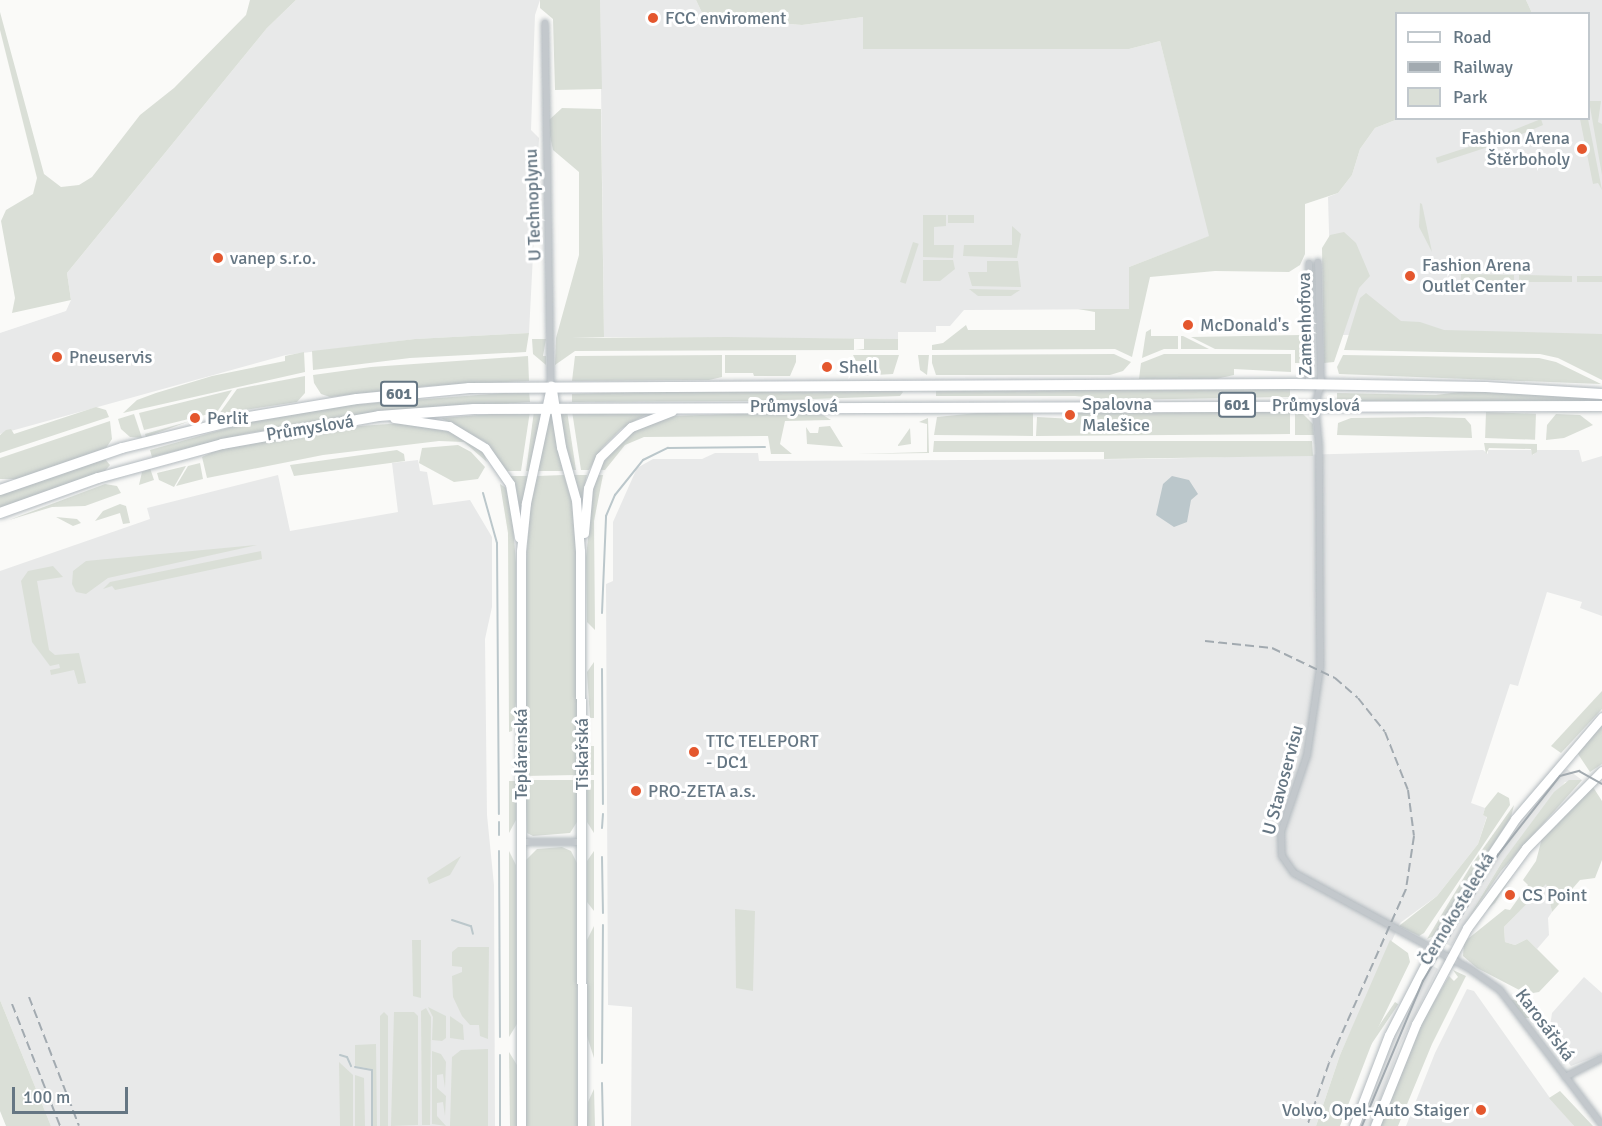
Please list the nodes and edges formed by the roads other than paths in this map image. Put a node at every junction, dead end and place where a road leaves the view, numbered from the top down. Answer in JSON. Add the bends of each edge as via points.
{"nodes":[{"id":1,"x":545,"y":22,"type":"dead end"},
{"id":2,"x":1318,"y":262,"type":"dead end"},
{"id":3,"x":1309,"y":263,"type":"dead end"},
{"id":4,"x":1309,"y":384,"type":"junction"},
{"id":5,"x":551,"y":386,"type":"junction"},
{"id":6,"x":1602,"y":393,"type":"edge"},
{"id":7,"x":1317,"y":395,"type":"junction"},
{"id":8,"x":686,"y":406,"type":"junction"},
{"id":9,"x":1602,"y":406,"type":"edge"},
{"id":10,"x":551,"y":407,"type":"junction"},
{"id":11,"x":379,"y":416,"type":"junction"},
{"id":12,"x":0,"y":490,"type":"edge"},
{"id":13,"x":0,"y":513,"type":"edge"},
{"id":14,"x":521,"y":551,"type":"junction"},
{"id":15,"x":581,"y":586,"type":"junction"},
{"id":16,"x":1602,"y":717,"type":"edge"},
{"id":17,"x":1602,"y":771,"type":"edge"},
{"id":18,"x":521,"y":842,"type":"junction"},
{"id":19,"x":582,"y":842,"type":"junction"},
{"id":20,"x":1431,"y":950,"type":"junction"},
{"id":21,"x":1450,"y":959,"type":"junction"},
{"id":22,"x":1602,"y":1058,"type":"edge"},
{"id":23,"x":1565,"y":1077,"type":"junction"},
{"id":24,"x":1602,"y":1125,"type":"edge"},
{"id":25,"x":521,"y":1126,"type":"edge"},
{"id":26,"x":582,"y":1126,"type":"edge"},
{"id":27,"x":1354,"y":1126,"type":"edge"},
{"id":28,"x":1376,"y":1126,"type":"edge"}],
"edges":[{"from":1,"to":5,"type":"street","name":"U Technoplynu"},
{"from":2,"to":7,"type":"street","name":"Zamenhofova"},
{"from":3,"to":4,"type":"street","name":"Zamenhofova"},
{"from":4,"to":5,"type":"main road","name":"Průmyslová","number":"601"},
{"from":4,"to":7,"type":"main road","name":"Průmyslová","number":"601"},
{"from":5,"to":10,"type":"street","name":"Teplárenská"},
{"from":5,"to":12,"type":"main road","name":"Průmyslová","number":"601","via":[[397,394],[266,413],[122,448]]},
{"from":6,"to":7,"type":"main road","name":"Průmyslová","number":"601","via":[[1486,387]]},
{"from":7,"to":8,"type":"main road","name":"Průmyslová","number":"601"},
{"from":7,"to":9,"type":"main road","name":"Průmyslová","number":"601","via":[[1536,409]]},
{"from":7,"to":20,"type":"street","name":"U Stavoservisu","via":[[1320,668],[1311,737],[1281,831],[1282,856],[1294,873]]},
{"from":8,"to":10,"type":"main road","name":"Průmyslová","number":"601"},
{"from":8,"to":15,"type":"street","via":[[631,427],[600,457],[588,488]]},
{"from":10,"to":11,"type":"main road","name":"Průmyslová","number":"601"},
{"from":10,"to":14,"type":"street","name":"Teplárenská"},
{"from":10,"to":15,"type":"street","name":"Tiskařská","via":[[577,508]]},
{"from":11,"to":13,"type":"main road","name":"Průmyslová","number":"601","via":[[292,429],[174,456]]},
{"from":11,"to":14,"type":"street","via":[[441,423],[465,433],[485,448],[510,484]]},
{"from":14,"to":18,"type":"street","name":"Teplárenská"},
{"from":15,"to":19,"type":"street","name":"Tiskařská"},
{"from":16,"to":20,"type":"street","name":"Černokostelecká","via":[[1507,830]]},
{"from":17,"to":21,"type":"street","name":"Černokostelecká","via":[[1513,864]]},
{"from":18,"to":19,"type":"street"},
{"from":18,"to":25,"type":"street","name":"Teplárenská"},
{"from":19,"to":26,"type":"street","name":"Tiskařská"},
{"from":20,"to":21,"type":"street","name":"U Stavoservisu"},
{"from":20,"to":27,"type":"street","name":"Černokostelecká","via":[[1389,1035]]},
{"from":21,"to":23,"type":"street","name":"Karosářská","via":[[1500,990]]},
{"from":21,"to":28,"type":"street","name":"Černokostelecká","via":[[1410,1038]]},
{"from":22,"to":23,"type":"street"},
{"from":23,"to":24,"type":"street","name":"Karosářská"}]}
